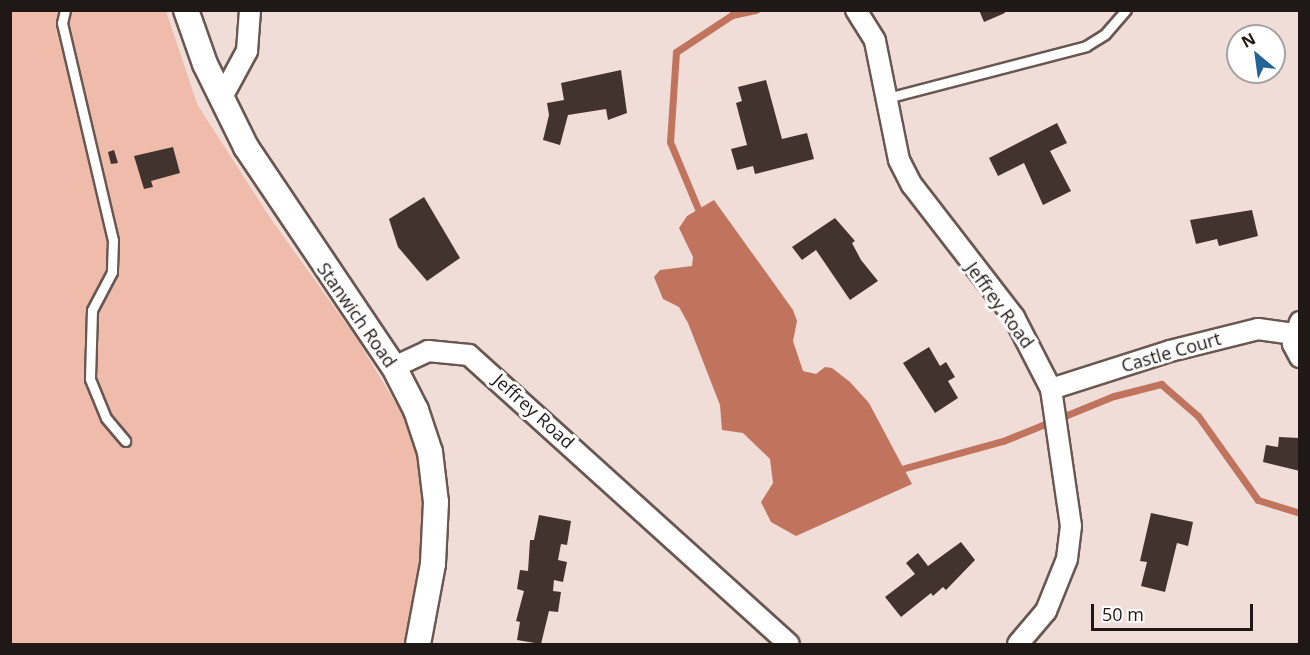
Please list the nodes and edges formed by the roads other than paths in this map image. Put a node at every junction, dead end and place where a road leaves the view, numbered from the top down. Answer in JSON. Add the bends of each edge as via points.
{"nodes":[{"id":1,"x":65,"y":10,"type":"edge"},
{"id":2,"x":186,"y":10,"type":"edge"},
{"id":3,"x":250,"y":10,"type":"edge"},
{"id":4,"x":856,"y":10,"type":"edge"},
{"id":5,"x":1126,"y":10,"type":"edge"},
{"id":6,"x":887,"y":98,"type":"junction"},
{"id":7,"x":221,"y":99,"type":"junction"},
{"id":8,"x":1297,"y":328,"type":"edge"},
{"id":9,"x":1299,"y":357,"type":"edge"},
{"id":10,"x":394,"y":367,"type":"junction"},
{"id":11,"x":1051,"y":389,"type":"junction"},
{"id":12,"x":125,"y":441,"type":"dead end"},
{"id":13,"x":418,"y":645,"type":"edge"},
{"id":14,"x":789,"y":645,"type":"edge"},
{"id":15,"x":1018,"y":645,"type":"edge"}],
"edges":[{"from":1,"to":12,"type":"lane","via":[[63,30],[82,97],[114,249],[112,272],[92,310],[90,379],[106,418]]},
{"from":2,"to":7,"type":"street","name":"Stanwich Road"},
{"from":3,"to":7,"type":"street","via":[[247,51]]},
{"from":4,"to":6,"type":"street","name":"Jeffrey Road","via":[[875,41]]},
{"from":5,"to":6,"type":"lane","via":[[1105,34],[1086,46]]},
{"from":6,"to":11,"type":"street","name":"Jeffrey Road","via":[[899,160],[912,185],[1014,317]]},
{"from":7,"to":10,"type":"street","name":"Stanwich Road","via":[[266,180]]},
{"from":8,"to":9,"type":"street","name":"Castle Court"},
{"from":8,"to":11,"type":"street","name":"Castle Court","via":[[1258,329],[1170,351]]},
{"from":10,"to":13,"type":"street","name":"Stanwich Road","via":[[425,434],[436,491],[433,564]]},
{"from":10,"to":14,"type":"street","name":"Jeffrey Road","via":[[428,351],[469,355]]},
{"from":11,"to":15,"type":"street","name":"Jeffrey Road","via":[[1071,526],[1067,559],[1050,602]]}]}
